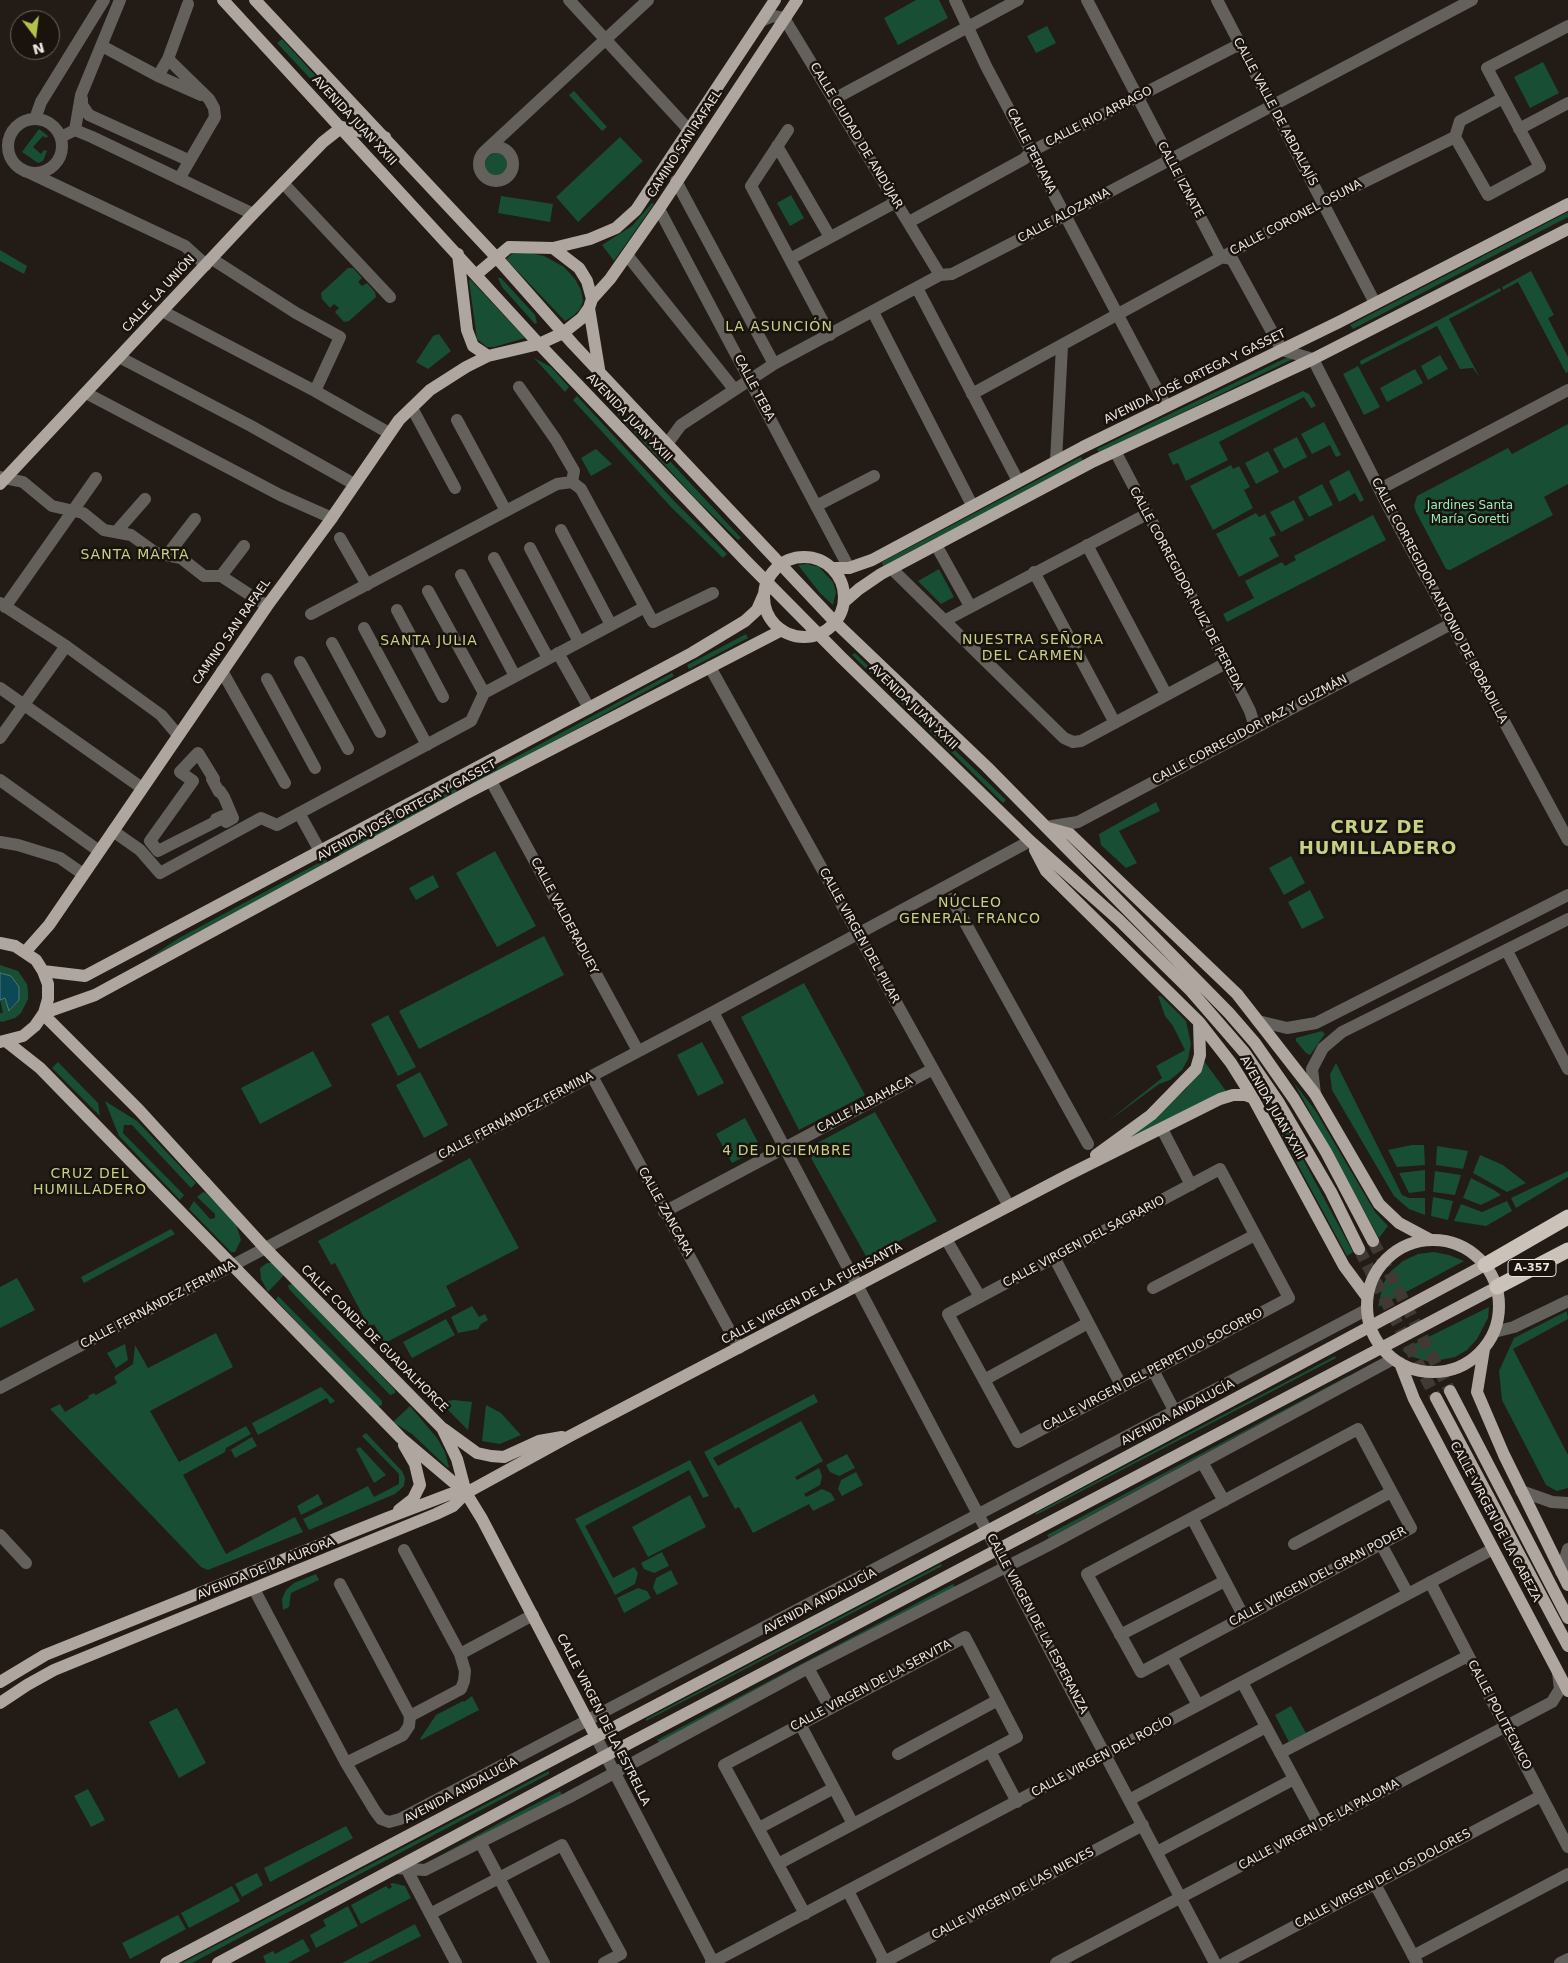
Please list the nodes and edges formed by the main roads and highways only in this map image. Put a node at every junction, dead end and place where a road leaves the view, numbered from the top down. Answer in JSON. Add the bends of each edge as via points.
{"nodes":[{"id":1,"x":223,"y":0,"type":"edge"},
{"id":2,"x":255,"y":0,"type":"edge"},
{"id":3,"x":775,"y":0,"type":"edge"},
{"id":4,"x":797,"y":0,"type":"edge"},
{"id":5,"x":342,"y":127,"type":"junction"},
{"id":6,"x":385,"y":137,"type":"junction"},
{"id":7,"x":1568,"y":204,"type":"edge"},
{"id":8,"x":1568,"y":229,"type":"edge"},
{"id":9,"x":553,"y":248,"type":"junction"},
{"id":10,"x":458,"y":254,"type":"junction"},
{"id":11,"x":496,"y":256,"type":"junction"},
{"id":12,"x":477,"y":274,"type":"junction"},
{"id":13,"x":590,"y":304,"type":"junction"},
{"id":14,"x":563,"y":333,"type":"junction"},
{"id":15,"x":540,"y":344,"type":"junction"},
{"id":16,"x":488,"y":356,"type":"junction"},
{"id":17,"x":599,"y":370,"type":"junction"},
{"id":18,"x":2,"y":480,"type":"edge"},
{"id":19,"x":781,"y":563,"type":"junction"},
{"id":20,"x":833,"y":568,"type":"junction"},
{"id":21,"x":766,"y":581,"type":"junction"},
{"id":22,"x":764,"y":594,"type":"junction"},
{"id":23,"x":844,"y":602,"type":"junction"},
{"id":24,"x":835,"y":622,"type":"junction"},
{"id":25,"x":782,"y":630,"type":"junction"},
{"id":26,"x":819,"y":634,"type":"junction"},
{"id":27,"x":1046,"y":828,"type":"junction"},
{"id":28,"x":1030,"y":841,"type":"junction"},
{"id":29,"x":0,"y":943,"type":"edge"},
{"id":30,"x":26,"y":951,"type":"junction"},
{"id":31,"x":43,"y":971,"type":"junction"},
{"id":32,"x":44,"y":1013,"type":"junction"},
{"id":33,"x":1199,"y":1022,"type":"junction"},
{"id":34,"x":4,"y":1042,"type":"edge"},
{"id":35,"x":1253,"y":1098,"type":"junction"},
{"id":36,"x":1068,"y":1175,"type":"junction"},
{"id":37,"x":1568,"y":1217,"type":"edge"},
{"id":38,"x":1429,"y":1240,"type":"junction"},
{"id":39,"x":1373,"y":1241,"type":"tunnel mouth"},
{"id":40,"x":1359,"y":1249,"type":"tunnel mouth"},
{"id":41,"x":1568,"y":1250,"type":"edge"},
{"id":42,"x":1485,"y":1264,"type":"junction"},
{"id":43,"x":1497,"y":1287,"type":"junction"},
{"id":44,"x":1367,"y":1303,"type":"junction"},
{"id":45,"x":1370,"y":1326,"type":"junction"},
{"id":46,"x":1381,"y":1347,"type":"junction"},
{"id":47,"x":1484,"y":1349,"type":"junction"},
{"id":48,"x":1396,"y":1361,"type":"junction"},
{"id":49,"x":1450,"y":1391,"type":"tunnel mouth"},
{"id":50,"x":1436,"y":1398,"type":"tunnel mouth"},
{"id":51,"x":442,"y":1428,"type":"junction"},
{"id":52,"x":570,"y":1436,"type":"junction"},
{"id":53,"x":401,"y":1438,"type":"junction"},
{"id":54,"x":466,"y":1493,"type":"junction"},
{"id":55,"x":387,"y":1518,"type":"junction"},
{"id":56,"x":1568,"y":1584,"type":"edge"},
{"id":57,"x":1568,"y":1618,"type":"edge"},
{"id":58,"x":1568,"y":1646,"type":"edge"},
{"id":59,"x":5,"y":1679,"type":"edge"},
{"id":60,"x":27,"y":1685,"type":"junction"},
{"id":61,"x":1568,"y":1691,"type":"edge"},
{"id":62,"x":0,"y":1703,"type":"edge"},
{"id":63,"x":595,"y":1736,"type":"junction"},
{"id":64,"x":166,"y":1963,"type":"edge"},
{"id":65,"x":218,"y":1963,"type":"edge"}],
"edges":[{"from":1,"to":5,"type":"main road","name":"AVENIDA JUAN XXIII"},
{"from":2,"to":6,"type":"main road","name":"AVENIDA JUAN XXIII"},
{"from":3,"to":9,"type":"main road","name":"CAMINO SAN RAFAEL","via":[[641,202],[616,228],[590,239]]},
{"from":4,"to":13,"type":"main road","name":"CAMINO SAN RAFAEL","via":[[659,209]]},
{"from":5,"to":6,"type":"main road"},
{"from":5,"to":10,"type":"main road","name":"AVENIDA JUAN XXIII"},
{"from":5,"to":18,"type":"main road","name":"CALLE LA UNIÓN","via":[[323,142],[253,214]]},
{"from":6,"to":11,"type":"main road","name":"AVENIDA JUAN XXIII"},
{"from":7,"to":20,"type":"main road","name":"AVENIDA JOSÉ ORTEGA Y GASSET","via":[[1056,461],[872,560],[849,568]]},
{"from":8,"to":23,"type":"main road","via":[[1313,359],[1114,451],[892,569],[858,589]]},
{"from":9,"to":11,"type":"main road","name":"CAMINO SAN RAFAEL","via":[[509,247]]},
{"from":9,"to":13,"type":"main road","via":[[578,268],[587,280]]},
{"from":10,"to":12,"type":"main road","name":"AVENIDA JUAN XXIII"},
{"from":10,"to":16,"type":"main road","via":[[467,330],[473,346]]},
{"from":11,"to":12,"type":"main road"},
{"from":11,"to":14,"type":"main road","name":"AVENIDA JUAN XXIII"},
{"from":12,"to":15,"type":"main road","name":"AVENIDA JUAN XXIII"},
{"from":13,"to":14,"type":"main road","name":"CAMINO SAN RAFAEL","via":[[582,318]]},
{"from":13,"to":17,"type":"main road"},
{"from":14,"to":15,"type":"main road","name":"CAMINO SAN RAFAEL"},
{"from":14,"to":17,"type":"main road","name":"AVENIDA JUAN XXIII"},
{"from":15,"to":16,"type":"main road","name":"CAMINO SAN RAFAEL"},
{"from":15,"to":21,"type":"main road","name":"AVENIDA JUAN XXIII"},
{"from":16,"to":30,"type":"main road","name":"CAMINO SAN RAFAEL","via":[[430,390],[389,433],[49,925]]},
{"from":17,"to":19,"type":"main road","name":"AVENIDA JUAN XXIII"},
{"from":19,"to":20,"type":"main road","via":[[798,556],[817,558]]},
{"from":19,"to":21,"type":"main road"},
{"from":19,"to":24,"type":"main road","name":"AVENIDA JUAN XXIII"},
{"from":20,"to":23,"type":"main road","via":[[843,584]]},
{"from":21,"to":22,"type":"main road"},
{"from":21,"to":26,"type":"main road","name":"AVENIDA JUAN XXIII"},
{"from":22,"to":25,"type":"main road","via":[[768,615]]},
{"from":22,"to":31,"type":"main road","name":"AVENIDA JOSÉ ORTEGA Y GASSET","via":[[745,622],[692,653],[85,976]]},
{"from":23,"to":24,"type":"main road"},
{"from":24,"to":26,"type":"main road"},
{"from":24,"to":27,"type":"main road","name":"AVENIDA JUAN XXIII"},
{"from":25,"to":26,"type":"main road","via":[[794,636]]},
{"from":25,"to":32,"type":"main road","name":"AVENIDA JOSÉ ORTEGA Y GASSET","via":[[95,995]]},
{"from":26,"to":28,"type":"main road","name":"AVENIDA JUAN XXIII"},
{"from":27,"to":28,"type":"main road"},
{"from":27,"to":38,"type":"main road","via":[[1070,834],[1237,994],[1315,1094],[1379,1204],[1399,1223]]},
{"from":27,"to":39,"type":"main road","name":"AVENIDA JUAN XXIII","via":[[1199,980],[1255,1043],[1326,1152]]},
{"from":28,"to":33,"type":"main road","name":"AVENIDA JUAN XXIII","via":[[1046,871]]},
{"from":28,"to":40,"type":"main road","name":"AVENIDA JUAN XXIII","via":[[1119,920],[1191,991],[1244,1052],[1279,1102],[1331,1192]]},
{"from":29,"to":30,"type":"main road"},
{"from":30,"to":31,"type":"main road"},
{"from":31,"to":32,"type":"main road","via":[[48,992]]},
{"from":32,"to":34,"type":"main road","via":[[36,1026],[22,1036]]},
{"from":32,"to":51,"type":"main road","name":"CALLE CONDE DE GUADALHORCE","via":[[139,1110],[265,1248]]},
{"from":33,"to":35,"type":"main road","name":"AVENIDA JUAN XXIII"},
{"from":33,"to":36,"type":"main road","name":"CALLE VIRGEN DE LA FUENSANTA","via":[[1200,1055],[1196,1069],[1151,1115]]},
{"from":34,"to":53,"type":"main road","via":[[40,1068]]},
{"from":35,"to":36,"type":"main road","name":"CALLE VIRGEN DE LA FUENSANTA","via":[[1233,1095],[1220,1099]]},
{"from":35,"to":44,"type":"main road","name":"AVENIDA JUAN XXIII"},
{"from":36,"to":52,"type":"main road","name":"CALLE VIRGEN DE LA FUENSANTA"},
{"from":37,"to":42,"type":"highway","number":"A-357"},
{"from":38,"to":42,"type":"main road","via":[[1447,1241],[1465,1248]]},
{"from":38,"to":44,"type":"main road","via":[[1401,1248],[1386,1258],[1375,1272]]},
{"from":41,"to":43,"type":"highway","number":"A-357"},
{"from":42,"to":43,"type":"main road"},
{"from":42,"to":45,"type":"main road","name":"AVENIDA ANDALUCÍA"},
{"from":43,"to":46,"type":"main road"},
{"from":43,"to":47,"type":"main road","via":[[1499,1312],[1494,1332]]},
{"from":44,"to":45,"type":"main road"},
{"from":45,"to":46,"type":"main road"},
{"from":45,"to":63,"type":"main road","name":"AVENIDA ANDALUCÍA"},
{"from":46,"to":48,"type":"main road"},
{"from":46,"to":65,"type":"main road"},
{"from":47,"to":48,"type":"main road","via":[[1466,1363],[1440,1372],[1418,1370]]},
{"from":47,"to":56,"type":"main road","via":[[1477,1392],[1521,1491]]},
{"from":48,"to":61,"type":"main road","name":"CALLE VIRGEN DE LA CABEZA"},
{"from":49,"to":57,"type":"main road","name":"CALLE VIRGEN DE LA CABEZA"},
{"from":50,"to":58,"type":"main road","name":"CALLE VIRGEN DE LA CABEZA"},
{"from":51,"to":52,"type":"main road","name":"CALLE VIRGEN DE LA FUENSANTA","via":[[478,1453],[491,1456],[504,1456],[539,1440]]},
{"from":51,"to":54,"type":"main road","name":"CALLE CONDE DE GUADALHORCE","via":[[457,1459]]},
{"from":52,"to":54,"type":"main road","name":"CALLE VIRGEN DE LA FUENSANTA"},
{"from":53,"to":54,"type":"main road"},
{"from":53,"to":55,"type":"main road","name":"AVENIDA DE LA AURORA","via":[[416,1464],[420,1485],[413,1499]]},
{"from":54,"to":55,"type":"main road","name":"AVENIDA DE LA AURORA","via":[[450,1494]]},
{"from":54,"to":60,"type":"main road","name":"AVENIDA DE LA AURORA","via":[[453,1506],[436,1514],[54,1670]]},
{"from":54,"to":63,"type":"main road","name":"CALLE VIRGEN DE LA ESTRELLA"},
{"from":55,"to":59,"type":"main road","name":"AVENIDA DE LA AURORA","via":[[45,1655]]},
{"from":59,"to":60,"type":"main road"},
{"from":60,"to":62,"type":"main road","name":"AVENIDA DE LA AURORA"},
{"from":63,"to":64,"type":"main road","name":"AVENIDA ANDALUCÍA"}]}
